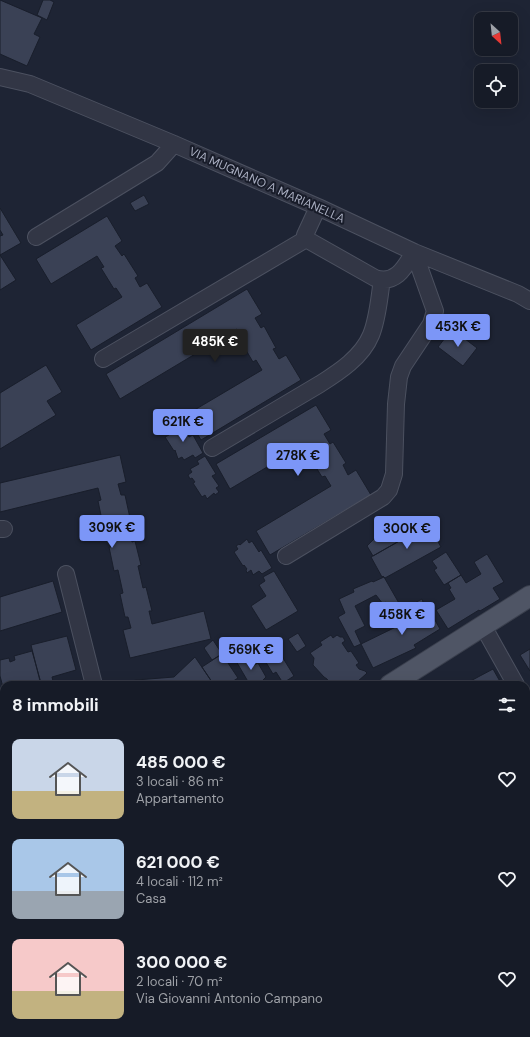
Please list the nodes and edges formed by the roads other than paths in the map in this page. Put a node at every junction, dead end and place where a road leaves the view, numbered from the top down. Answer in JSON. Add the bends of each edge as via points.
{"nodes":[{"id":1,"x":0,"y":77,"type":"edge"},
{"id":2,"x":174,"y":144,"type":"junction"},
{"id":3,"x":318,"y":207,"type":"junction"},
{"id":4,"x":36,"y":237,"type":"dead end"},
{"id":5,"x":306,"y":239,"type":"junction"},
{"id":6,"x":414,"y":252,"type":"junction"},
{"id":7,"x":382,"y":280,"type":"junction"},
{"id":8,"x":530,"y":301,"type":"edge"},
{"id":9,"x":103,"y":359,"type":"dead end"},
{"id":10,"x":212,"y":448,"type":"dead end"},
{"id":11,"x":286,"y":556,"type":"dead end"},
{"id":12,"x":66,"y":574,"type":"dead end"},
{"id":13,"x":530,"y":596,"type":"edge"},
{"id":14,"x":483,"y":626,"type":"junction"},
{"id":15,"x":93,"y":681,"type":"edge"},
{"id":16,"x":396,"y":681,"type":"edge"},
{"id":17,"x":514,"y":681,"type":"edge"}],
"edges":[{"from":1,"to":2,"type":"street","name":"VIA MUGNANO A MARIANELLA","via":[[30,84]]},
{"from":2,"to":3,"type":"street","name":"VIA MUGNANO A MARIANELLA"},
{"from":2,"to":4,"type":"street","via":[[157,162]]},
{"from":3,"to":5,"type":"street","via":[[305,235]]},
{"from":3,"to":6,"type":"street","name":"VIA MUGNANO A MARIANELLA"},
{"from":5,"to":7,"type":"street","via":[[374,278]]},
{"from":5,"to":9,"type":"street"},
{"from":6,"to":7,"type":"street","via":[[402,272]]},
{"from":6,"to":8,"type":"street","name":"VIA MUGNANO A MARIANELLA"},
{"from":6,"to":11,"type":"street","via":[[435,311],[431,324],[403,366],[399,377],[392,484],[383,496]]},
{"from":7,"to":10,"type":"street","via":[[371,335],[355,358],[334,375]]},
{"from":12,"to":15,"type":"street"},
{"from":13,"to":14,"type":"main road"},
{"from":14,"to":16,"type":"main road"},
{"from":14,"to":17,"type":"street"}]}
